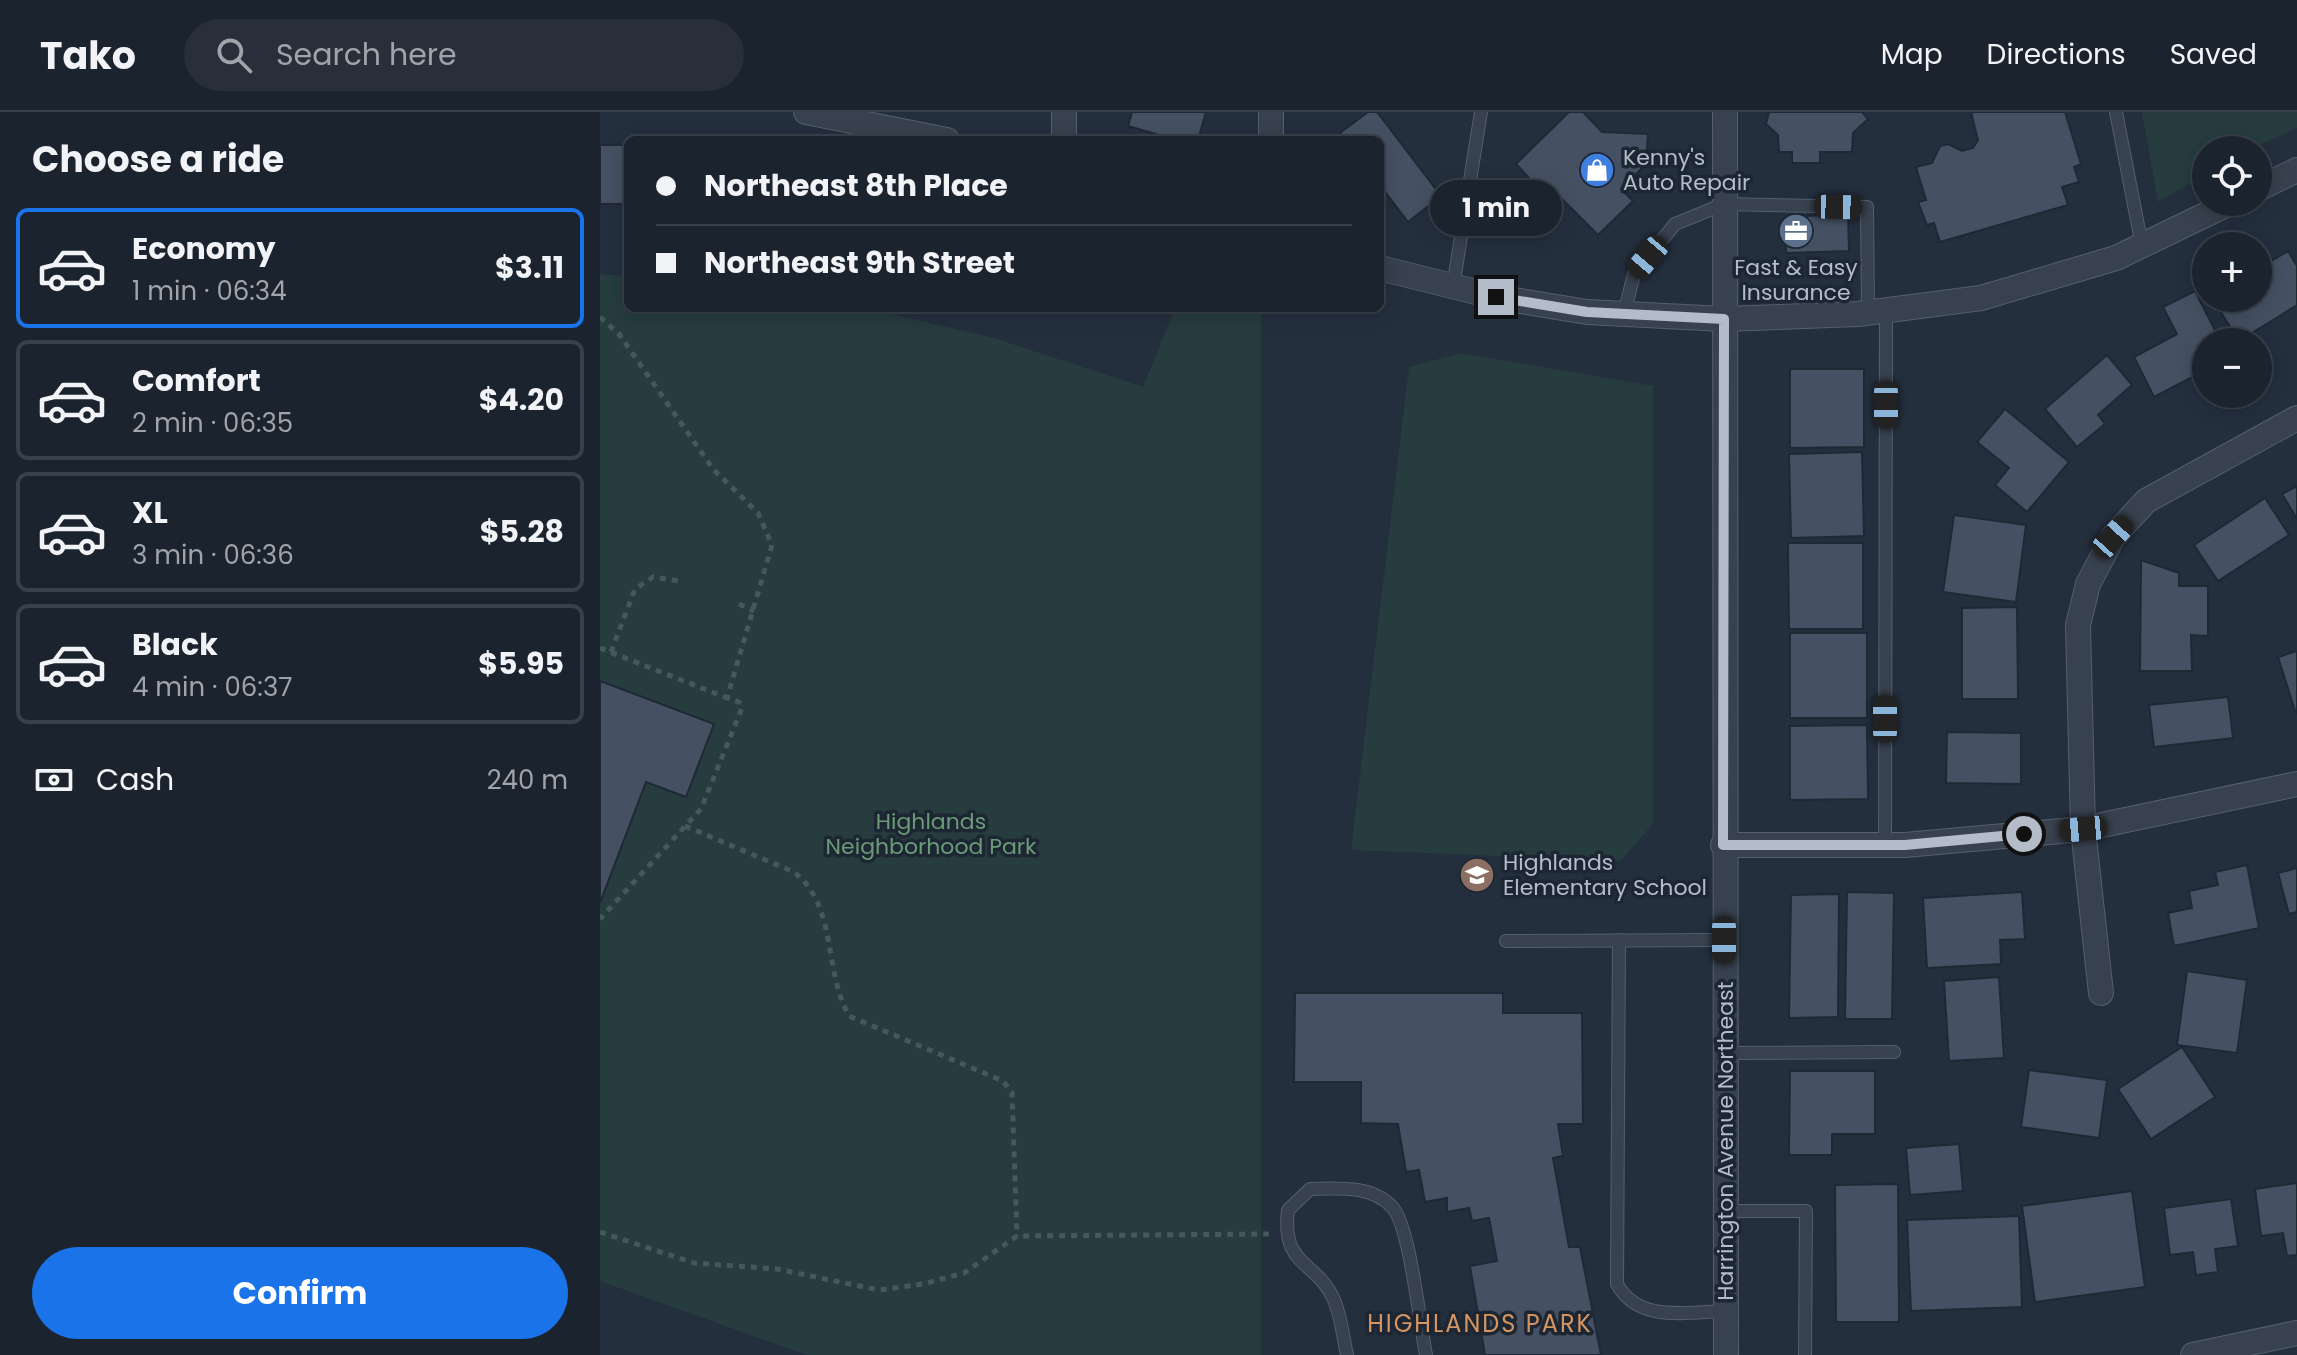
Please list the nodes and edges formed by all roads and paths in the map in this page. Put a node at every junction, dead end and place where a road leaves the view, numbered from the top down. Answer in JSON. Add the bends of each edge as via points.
{"nodes":[{"id":1,"x":806,"y":112,"type":"edge"},
{"id":2,"x":1064,"y":112,"type":"edge"},
{"id":3,"x":1271,"y":112,"type":"edge"},
{"id":4,"x":1481,"y":112,"type":"edge"},
{"id":5,"x":1725,"y":112,"type":"edge"},
{"id":6,"x":2116,"y":112,"type":"edge"},
{"id":7,"x":927,"y":136,"type":"edge"},
{"id":8,"x":1064,"y":136,"type":"edge"},
{"id":9,"x":1271,"y":136,"type":"edge"},
{"id":10,"x":2297,"y":170,"type":"edge"},
{"id":11,"x":2272,"y":182,"type":"edge"},
{"id":12,"x":1724,"y":204,"type":"junction"},
{"id":13,"x":2203,"y":216,"type":"edge"},
{"id":14,"x":2142,"y":246,"type":"junction"},
{"id":15,"x":1384,"y":269,"type":"edge"},
{"id":16,"x":1453,"y":287,"type":"junction"},
{"id":17,"x":1877,"y":312,"type":"junction"},
{"id":18,"x":1624,"y":314,"type":"junction"},
{"id":19,"x":600,"y":317,"type":"edge"},
{"id":20,"x":1724,"y":319,"type":"junction"},
{"id":21,"x":2297,"y":418,"type":"edge"},
{"id":22,"x":679,"y":581,"type":"dead end"},
{"id":23,"x":739,"y":604,"type":"dead end"},
{"id":24,"x":754,"y":611,"type":"junction"},
{"id":25,"x":600,"y":648,"type":"edge"},
{"id":26,"x":611,"y":652,"type":"junction"},
{"id":27,"x":727,"y":698,"type":"junction"},
{"id":28,"x":2297,"y":784,"type":"edge"},
{"id":29,"x":685,"y":826,"type":"junction"},
{"id":30,"x":2083,"y":829,"type":"junction"},
{"id":31,"x":1723,"y":845,"type":"junction"},
{"id":32,"x":1885,"y":845,"type":"junction"},
{"id":33,"x":600,"y":919,"type":"edge"},
{"id":34,"x":1619,"y":940,"type":"junction"},
{"id":35,"x":1724,"y":940,"type":"junction"},
{"id":36,"x":1506,"y":941,"type":"dead end"},
{"id":37,"x":2101,"y":993,"type":"dead end"},
{"id":38,"x":1894,"y":1052,"type":"dead end"},
{"id":39,"x":1724,"y":1053,"type":"junction"},
{"id":40,"x":1725,"y":1211,"type":"junction"},
{"id":41,"x":600,"y":1232,"type":"edge"},
{"id":42,"x":1285,"y":1234,"type":"junction"},
{"id":43,"x":1017,"y":1236,"type":"junction"},
{"id":44,"x":1725,"y":1311,"type":"junction"},
{"id":45,"x":2297,"y":1333,"type":"edge"},
{"id":46,"x":1347,"y":1355,"type":"edge"},
{"id":47,"x":1426,"y":1355,"type":"edge"},
{"id":48,"x":1726,"y":1355,"type":"edge"},
{"id":49,"x":1805,"y":1355,"type":"edge"},
{"id":50,"x":2193,"y":1355,"type":"edge"}],
"edges":[{"from":1,"to":7,"type":"street"},
{"from":2,"to":8,"type":"street"},
{"from":3,"to":9,"type":"street"},
{"from":4,"to":16,"type":"lane"},
{"from":5,"to":12,"type":"street","name":"Harrington Avenue Northeast"},
{"from":6,"to":14,"type":"lane"},
{"from":10,"to":11,"type":"street"},
{"from":12,"to":17,"type":"lane","via":[[1867,207]]},
{"from":12,"to":18,"type":"lane","via":[[1675,224],[1634,274]]},
{"from":12,"to":20,"type":"street","name":"Harrington Avenue Northeast"},
{"from":13,"to":14,"type":"street"},
{"from":14,"to":17,"type":"street","via":[[1981,298]]},
{"from":15,"to":16,"type":"street"},
{"from":16,"to":18,"type":"street","via":[[1572,310]]},
{"from":17,"to":20,"type":"street"},
{"from":17,"to":32,"type":"lane"},
{"from":18,"to":20,"type":"street"},
{"from":19,"to":24,"type":"path","via":[[619,334],[713,469],[762,520],[772,545]]},
{"from":20,"to":31,"type":"street","name":"Harrington Avenue Northeast"},
{"from":21,"to":30,"type":"street","via":[[2146,501],[2113,537],[2088,584],[2078,625]]},
{"from":22,"to":26,"type":"path","via":[[653,577],[635,589]]},
{"from":23,"to":24,"type":"path"},
{"from":24,"to":27,"type":"path"},
{"from":25,"to":26,"type":"path"},
{"from":26,"to":27,"type":"path"},
{"from":27,"to":29,"type":"path","via":[[742,708],[701,809]]},
{"from":28,"to":30,"type":"street"},
{"from":29,"to":33,"type":"path"},
{"from":29,"to":43,"type":"path","via":[[794,872],[808,884],[823,912],[834,984],[849,1016],[1003,1081],[1012,1093]]},
{"from":30,"to":32,"type":"street"},
{"from":30,"to":37,"type":"street"},
{"from":31,"to":32,"type":"street"},
{"from":31,"to":35,"type":"street","name":"Harrington Avenue Northeast"},
{"from":34,"to":35,"type":"lane"},
{"from":34,"to":36,"type":"lane"},
{"from":34,"to":44,"type":"lane","via":[[1617,1284],[1624,1298],[1657,1313]]},
{"from":35,"to":39,"type":"street","name":"Harrington Avenue Northeast"},
{"from":38,"to":39,"type":"lane"},
{"from":39,"to":40,"type":"street","name":"Harrington Avenue Northeast"},
{"from":40,"to":44,"type":"street","name":"Harrington Avenue Northeast"},
{"from":40,"to":49,"type":"lane","via":[[1806,1211]]},
{"from":41,"to":43,"type":"path","via":[[694,1263],[777,1269],[879,1290],[964,1273]]},
{"from":42,"to":43,"type":"path"},
{"from":42,"to":46,"type":"lane","via":[[1297,1258],[1333,1298]]},
{"from":42,"to":47,"type":"lane","via":[[1288,1210],[1310,1189],[1367,1191],[1393,1209],[1404,1233]]},
{"from":44,"to":48,"type":"street","name":"Harrington Avenue Northeast"},
{"from":45,"to":50,"type":"street"}]}
